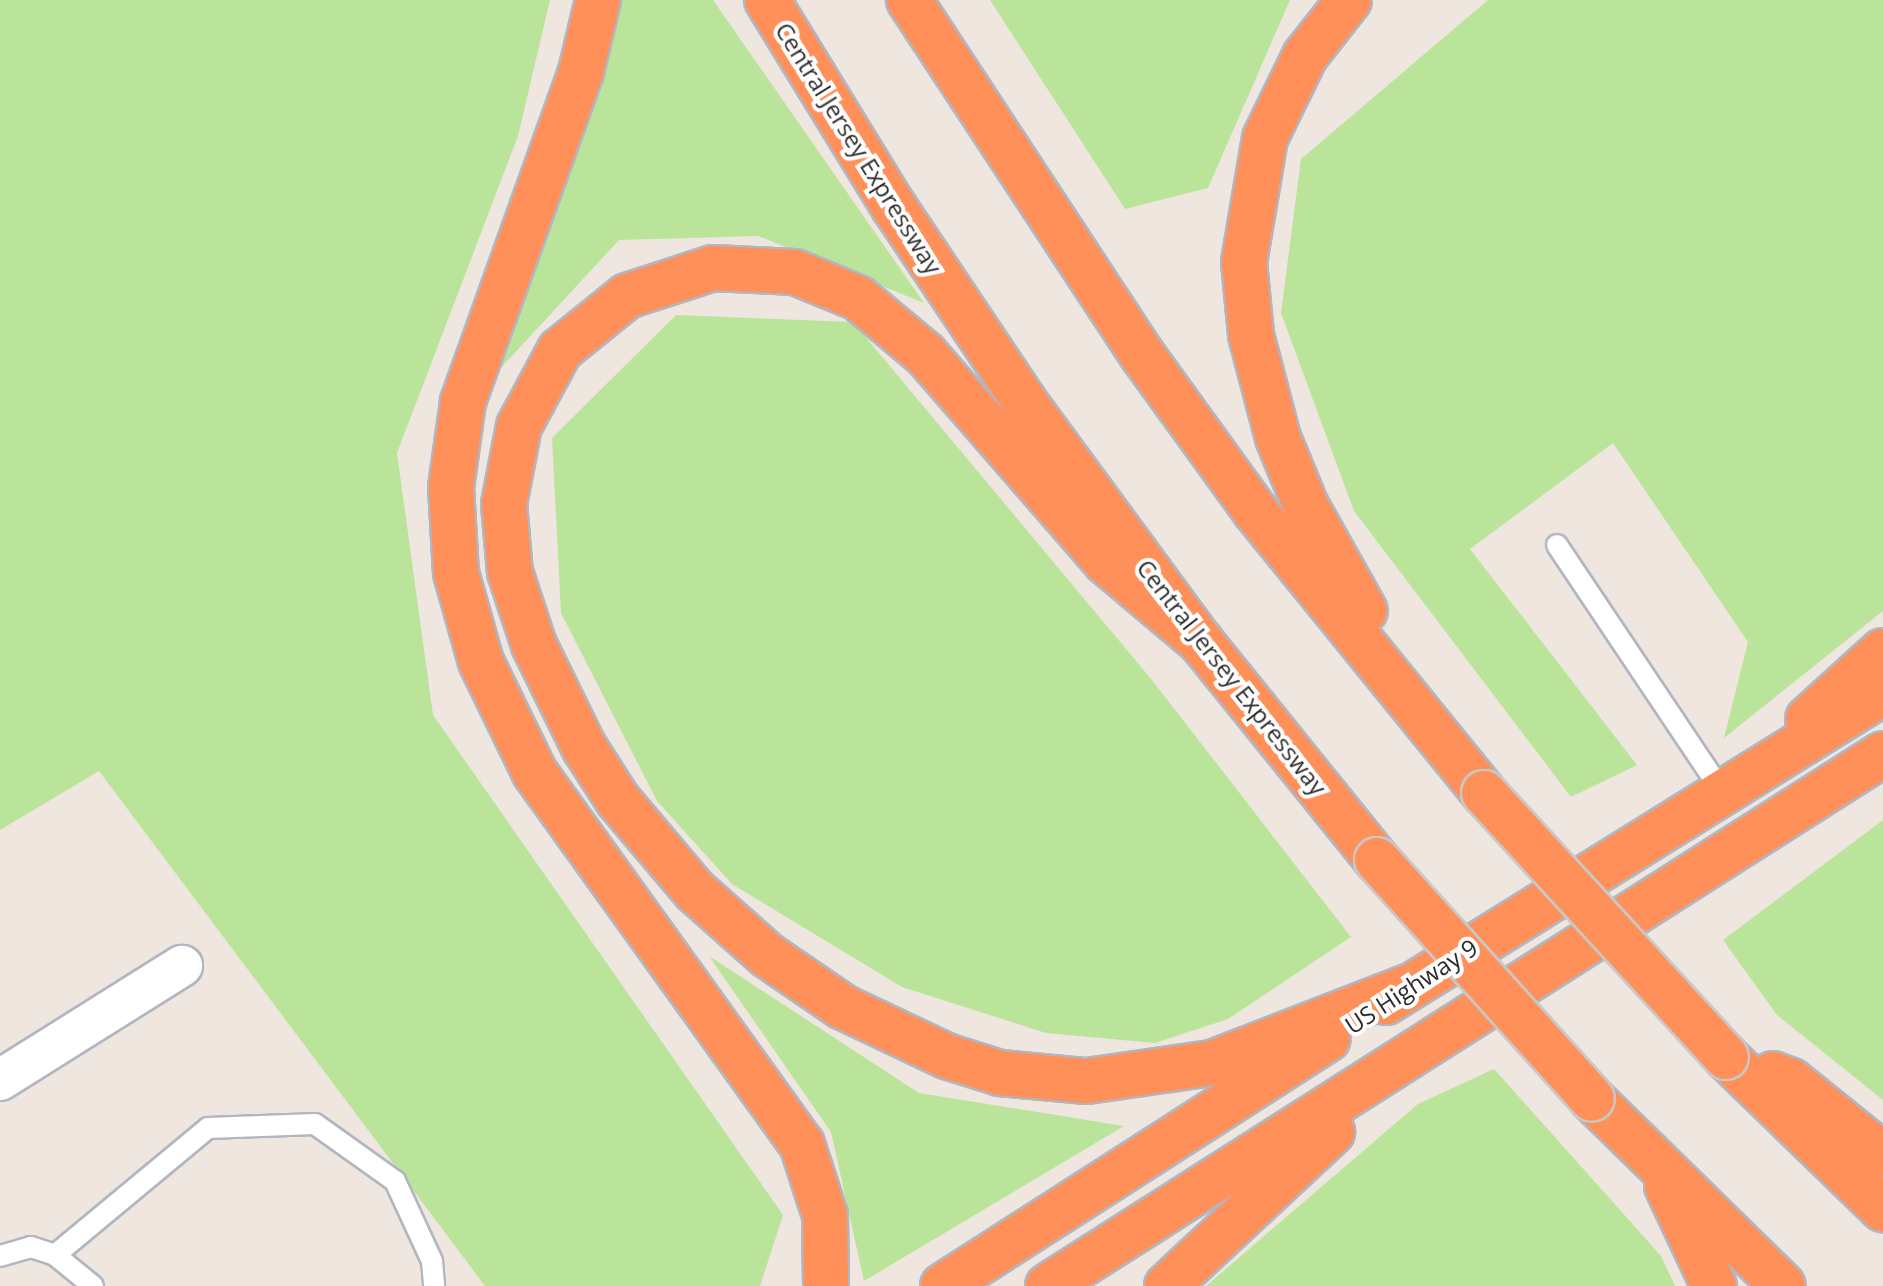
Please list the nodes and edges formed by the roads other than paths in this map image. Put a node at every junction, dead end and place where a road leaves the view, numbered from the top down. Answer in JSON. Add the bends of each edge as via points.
{"nodes":[{"id":1,"x":598,"y":0,"type":"edge"},
{"id":2,"x":767,"y":0,"type":"edge"},
{"id":3,"x":909,"y":0,"type":"edge"},
{"id":4,"x":1349,"y":0,"type":"edge"},
{"id":5,"x":1557,"y":545,"type":"dead end"},
{"id":6,"x":1201,"y":642,"type":"junction"},
{"id":7,"x":1883,"y":651,"type":"edge"},
{"id":8,"x":1883,"y":693,"type":"edge"},
{"id":9,"x":1404,"y":697,"type":"junction"},
{"id":10,"x":1883,"y":754,"type":"edge"},
{"id":11,"x":1764,"y":766,"type":"junction"},
{"id":12,"x":1883,"y":791,"type":"edge"},
{"id":13,"x":1723,"y":793,"type":"junction"},
{"id":14,"x":1793,"y":810,"type":"junction"},
{"id":15,"x":182,"y":966,"type":"dead end"},
{"id":16,"x":1408,"y":987,"type":"junction"},
{"id":17,"x":1443,"y":1030,"type":"junction"},
{"id":18,"x":1726,"y":1057,"type":"junction"},
{"id":19,"x":0,"y":1080,"type":"edge"},
{"id":20,"x":1883,"y":1155,"type":"edge"},
{"id":21,"x":1658,"y":1166,"type":"junction"},
{"id":22,"x":1883,"y":1209,"type":"edge"},
{"id":23,"x":55,"y":1255,"type":"junction"},
{"id":24,"x":0,"y":1256,"type":"edge"},
{"id":25,"x":93,"y":1286,"type":"edge"},
{"id":26,"x":434,"y":1286,"type":"edge"},
{"id":27,"x":826,"y":1286,"type":"edge"},
{"id":28,"x":943,"y":1286,"type":"edge"},
{"id":29,"x":1048,"y":1286,"type":"edge"},
{"id":30,"x":1167,"y":1286,"type":"edge"},
{"id":31,"x":1714,"y":1286,"type":"edge"},
{"id":32,"x":1783,"y":1286,"type":"edge"}],
"edges":[{"from":1,"to":27,"type":"highway","via":[[581,72],[463,402],[451,487],[456,573],[481,662],[535,773],[802,1144],[825,1215]]},
{"from":2,"to":6,"type":"highway","name":"Central Jersey Expressway","via":[[894,207],[1023,400]]},
{"from":3,"to":9,"type":"highway","via":[[1143,356]]},
{"from":4,"to":9,"type":"highway","via":[[1305,56],[1265,138],[1245,227],[1245,295],[1278,438],[1306,506],[1359,599]]},
{"from":5,"to":13,"type":"lane"},
{"from":6,"to":16,"type":"highway","via":[[1106,562],[925,354],[858,298],[795,272],[713,268],[627,296],[560,350],[519,426],[505,491],[506,548],[516,596],[563,709],[618,800],[695,891],[767,955],[843,1007],[946,1056],[1000,1073],[1087,1081],[1212,1063]]},
{"from":6,"to":21,"type":"highway","name":"Central Jersey Expressway","bridge":true,"via":[[1377,860]]},
{"from":7,"to":11,"type":"highway","via":[[1836,689]]},
{"from":8,"to":11,"type":"highway","name":"US Highway 9"},
{"from":9,"to":18,"type":"highway","bridge":true,"via":[[1484,793]]},
{"from":10,"to":14,"type":"highway"},
{"from":11,"to":13,"type":"highway","name":"US Highway 9"},
{"from":12,"to":14,"type":"highway"},
{"from":13,"to":16,"type":"highway","name":"US Highway 9"},
{"from":14,"to":17,"type":"highway"},
{"from":15,"to":19,"type":"street"},
{"from":16,"to":28,"type":"highway","name":"US Highway 9"},
{"from":17,"to":29,"type":"highway"},
{"from":17,"to":30,"type":"highway"},
{"from":18,"to":20,"type":"highway","via":[[1791,1081]]},
{"from":18,"to":22,"type":"highway"},
{"from":21,"to":31,"type":"highway"},
{"from":21,"to":32,"type":"highway","name":"Central Jersey Expressway"},
{"from":23,"to":24,"type":"lane","via":[[31,1247]]},
{"from":23,"to":25,"type":"lane"},
{"from":23,"to":26,"type":"lane","via":[[208,1128],[315,1124],[395,1181],[432,1261]]}]}
